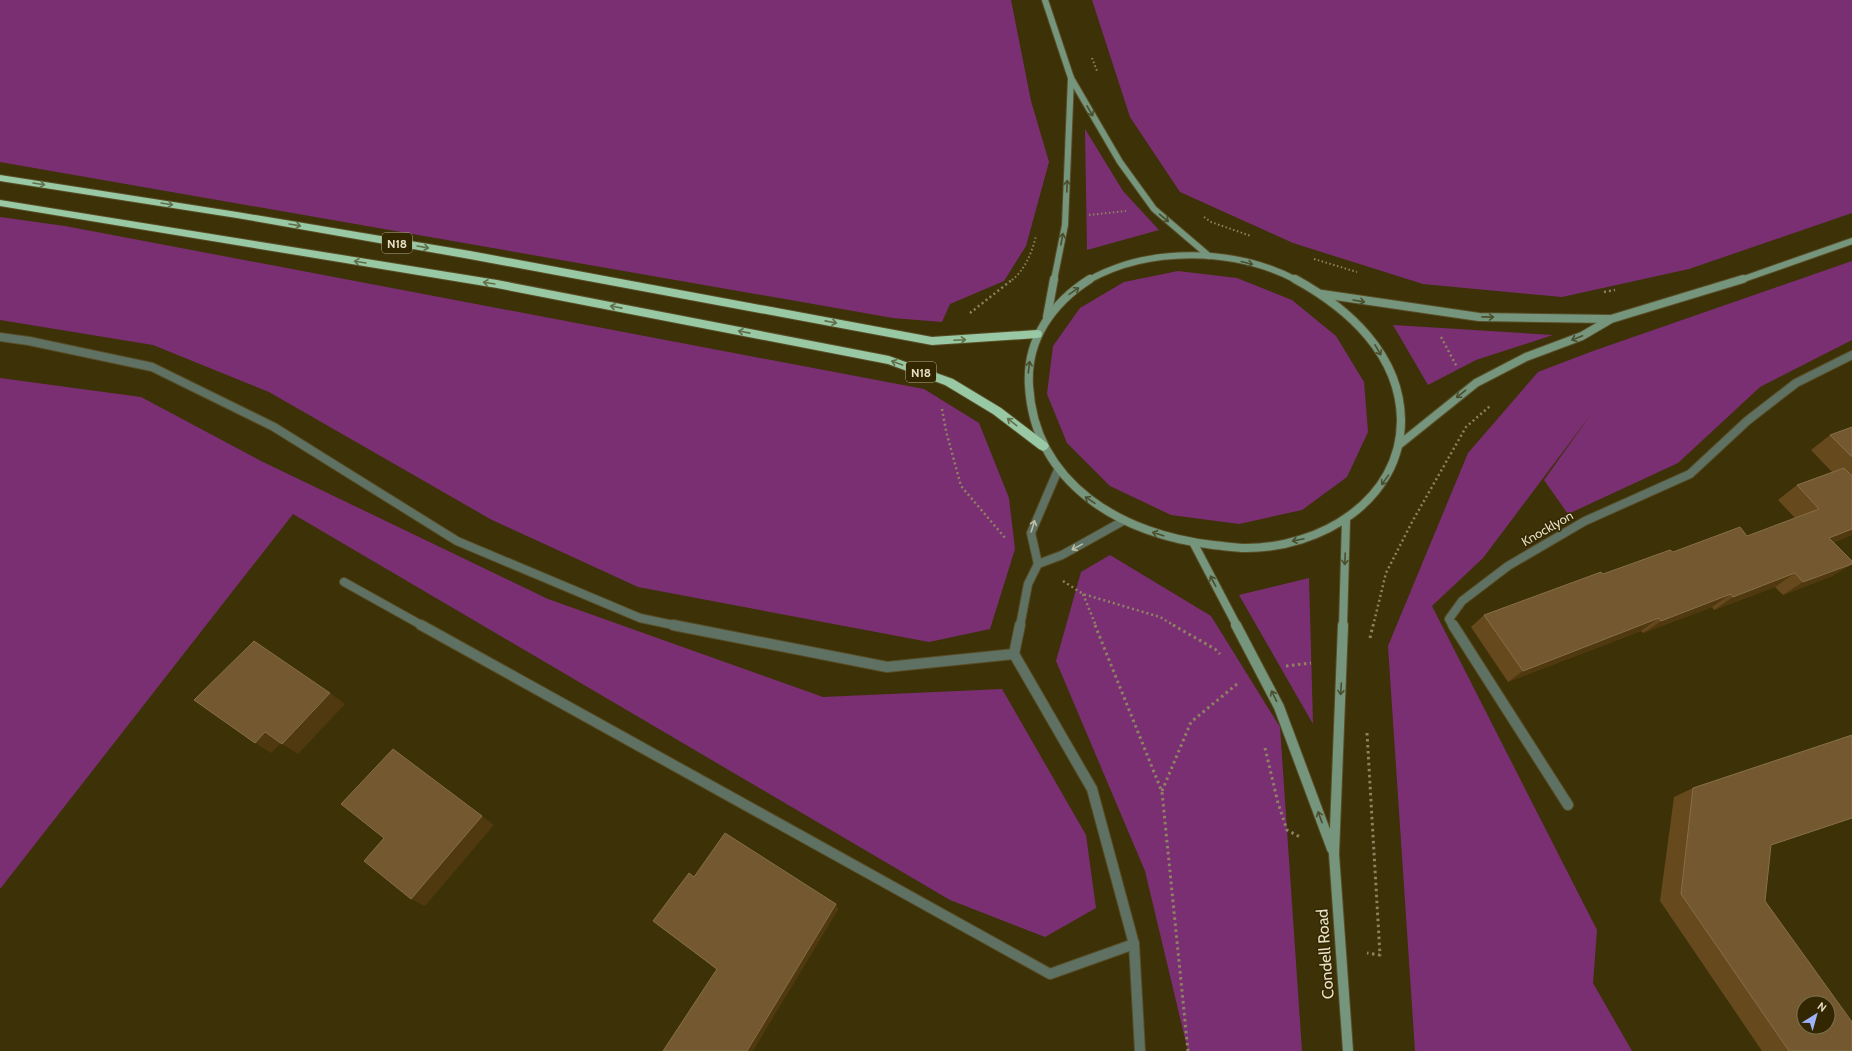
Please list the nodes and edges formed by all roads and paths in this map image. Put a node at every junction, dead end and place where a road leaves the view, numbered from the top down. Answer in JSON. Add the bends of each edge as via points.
{"nodes":[{"id":1,"x":1045,"y":0,"type":"edge"},
{"id":2,"x":1070,"y":78,"type":"junction"},
{"id":3,"x":0,"y":178,"type":"edge"},
{"id":4,"x":0,"y":203,"type":"edge"},
{"id":5,"x":1133,"y":210,"type":"dead end"},
{"id":6,"x":1198,"y":214,"type":"dead end"},
{"id":7,"x":1086,"y":215,"type":"dead end"},
{"id":8,"x":1036,"y":234,"type":"dead end"},
{"id":9,"x":1255,"y":238,"type":"dead end"},
{"id":10,"x":1852,"y":241,"type":"edge"},
{"id":11,"x":1208,"y":256,"type":"junction"},
{"id":12,"x":1314,"y":259,"type":"dead end"},
{"id":13,"x":1359,"y":272,"type":"dead end"},
{"id":14,"x":1617,"y":289,"type":"dead end"},
{"id":15,"x":1602,"y":293,"type":"dead end"},
{"id":16,"x":1321,"y":294,"type":"junction"},
{"id":17,"x":980,"y":302,"type":"dead end"},
{"id":18,"x":1046,"y":318,"type":"junction"},
{"id":19,"x":1611,"y":319,"type":"junction"},
{"id":20,"x":1038,"y":334,"type":"junction"},
{"id":21,"x":1440,"y":334,"type":"dead end"},
{"id":22,"x":0,"y":337,"type":"edge"},
{"id":23,"x":1852,"y":354,"type":"edge"},
{"id":24,"x":1458,"y":369,"type":"dead end"},
{"id":25,"x":1494,"y":404,"type":"dead end"},
{"id":26,"x":942,"y":406,"type":"dead end"},
{"id":27,"x":1400,"y":444,"type":"junction"},
{"id":28,"x":1043,"y":446,"type":"junction"},
{"id":29,"x":1058,"y":470,"type":"junction"},
{"id":30,"x":1346,"y":520,"type":"junction"},
{"id":31,"x":1123,"y":521,"type":"junction"},
{"id":32,"x":1010,"y":544,"type":"dead end"},
{"id":33,"x":1194,"y":544,"type":"junction"},
{"id":34,"x":1038,"y":564,"type":"junction"},
{"id":35,"x":1062,"y":580,"type":"dead end"},
{"id":36,"x":344,"y":582,"type":"dead end"},
{"id":37,"x":1083,"y":594,"type":"junction"},
{"id":38,"x":1370,"y":645,"type":"dead end"},
{"id":39,"x":1215,"y":649,"type":"dead end"},
{"id":40,"x":1014,"y":654,"type":"junction"},
{"id":41,"x":1311,"y":663,"type":"dead end"},
{"id":42,"x":1280,"y":666,"type":"dead end"},
{"id":43,"x":1238,"y":683,"type":"dead end"},
{"id":44,"x":1366,"y":730,"type":"dead end"},
{"id":45,"x":1162,"y":792,"type":"junction"},
{"id":46,"x":1568,"y":805,"type":"dead end"},
{"id":47,"x":1334,"y":854,"type":"junction"},
{"id":48,"x":1134,"y":944,"type":"junction"},
{"id":49,"x":1340,"y":949,"type":"junction"},
{"id":50,"x":1140,"y":1051,"type":"edge"},
{"id":51,"x":1188,"y":1051,"type":"edge"},
{"id":52,"x":1348,"y":1051,"type":"edge"}],
"edges":[{"from":1,"to":2,"type":"main road"},
{"from":2,"to":11,"type":"main road","one_way":true,"via":[[1120,162],[1154,209]]},
{"from":18,"to":2,"type":"main road","one_way":true,"via":[[1065,225]]},
{"from":3,"to":20,"type":"highway","number":"N18","one_way":true,"via":[[470,255],[932,341]]},
{"from":28,"to":4,"type":"highway","number":"N18","one_way":true,"via":[[997,411],[949,382],[889,360],[497,284]]},
{"from":5,"to":7,"type":"path"},
{"from":6,"to":9,"type":"path","via":[[1211,222]]},
{"from":8,"to":17,"type":"path","via":[[1034,247],[1017,276]]},
{"from":10,"to":19,"type":"main road","via":[[1719,288]]},
{"from":11,"to":16,"type":"main road","one_way":true,"via":[[1248,263],[1286,275]]},
{"from":18,"to":11,"type":"main road","one_way":true,"via":[[1069,294],[1098,275],[1139,261],[1169,256]]},
{"from":12,"to":13,"type":"path"},
{"from":14,"to":15,"type":"path"},
{"from":16,"to":19,"type":"main road","one_way":true,"via":[[1479,317]]},
{"from":16,"to":27,"type":"main road","one_way":true,"via":[[1352,318],[1376,346],[1393,378],[1401,411]]},
{"from":18,"to":20,"type":"main road"},
{"from":19,"to":27,"type":"main road","one_way":true,"via":[[1582,336],[1526,357],[1476,383]]},
{"from":28,"to":20,"type":"main road","one_way":true,"via":[[1030,404],[1028,368]]},
{"from":21,"to":24,"type":"path"},
{"from":22,"to":40,"type":"street","via":[[152,367],[274,427],[458,541],[640,618],[887,668]]},
{"from":23,"to":46,"type":"street","name":"Knocklyon","via":[[1796,383],[1747,421],[1690,474],[1585,521],[1508,566],[1462,601],[1449,619]]},
{"from":25,"to":38,"type":"path","via":[[1466,427],[1412,522],[1386,573]]},
{"from":26,"to":32,"type":"path","via":[[961,486]]},
{"from":27,"to":30,"type":"main road","one_way":true,"via":[[1390,473],[1372,499]]},
{"from":28,"to":29,"type":"main road"},
{"from":31,"to":29,"type":"main road","one_way":true,"via":[[1086,497]]},
{"from":34,"to":29,"type":"street","one_way":true,"via":[[1031,533]]},
{"from":30,"to":33,"type":"main road","one_way":true,"via":[[1302,540],[1250,548]]},
{"from":30,"to":47,"type":"main road","one_way":true},
{"from":33,"to":31,"type":"main road","one_way":true},
{"from":31,"to":34,"type":"street","one_way":true,"via":[[1062,555]]},
{"from":47,"to":33,"type":"main road","one_way":true,"via":[[1279,707]]},
{"from":34,"to":40,"type":"street","via":[[1028,584]]},
{"from":35,"to":37,"type":"path"},
{"from":36,"to":48,"type":"street","via":[[1050,974]]},
{"from":37,"to":39,"type":"path","via":[[1160,617]]},
{"from":37,"to":45,"type":"path"},
{"from":40,"to":48,"type":"street","via":[[1092,789]]},
{"from":41,"to":42,"type":"path"},
{"from":43,"to":45,"type":"path","via":[[1191,722]]},
{"from":44,"to":49,"type":"path","via":[[1380,955]]},
{"from":45,"to":51,"type":"path"},
{"from":47,"to":49,"type":"main road","name":"Condell Road"},
{"from":48,"to":50,"type":"street"},
{"from":49,"to":52,"type":"main road","name":"Condell Road"}]}
